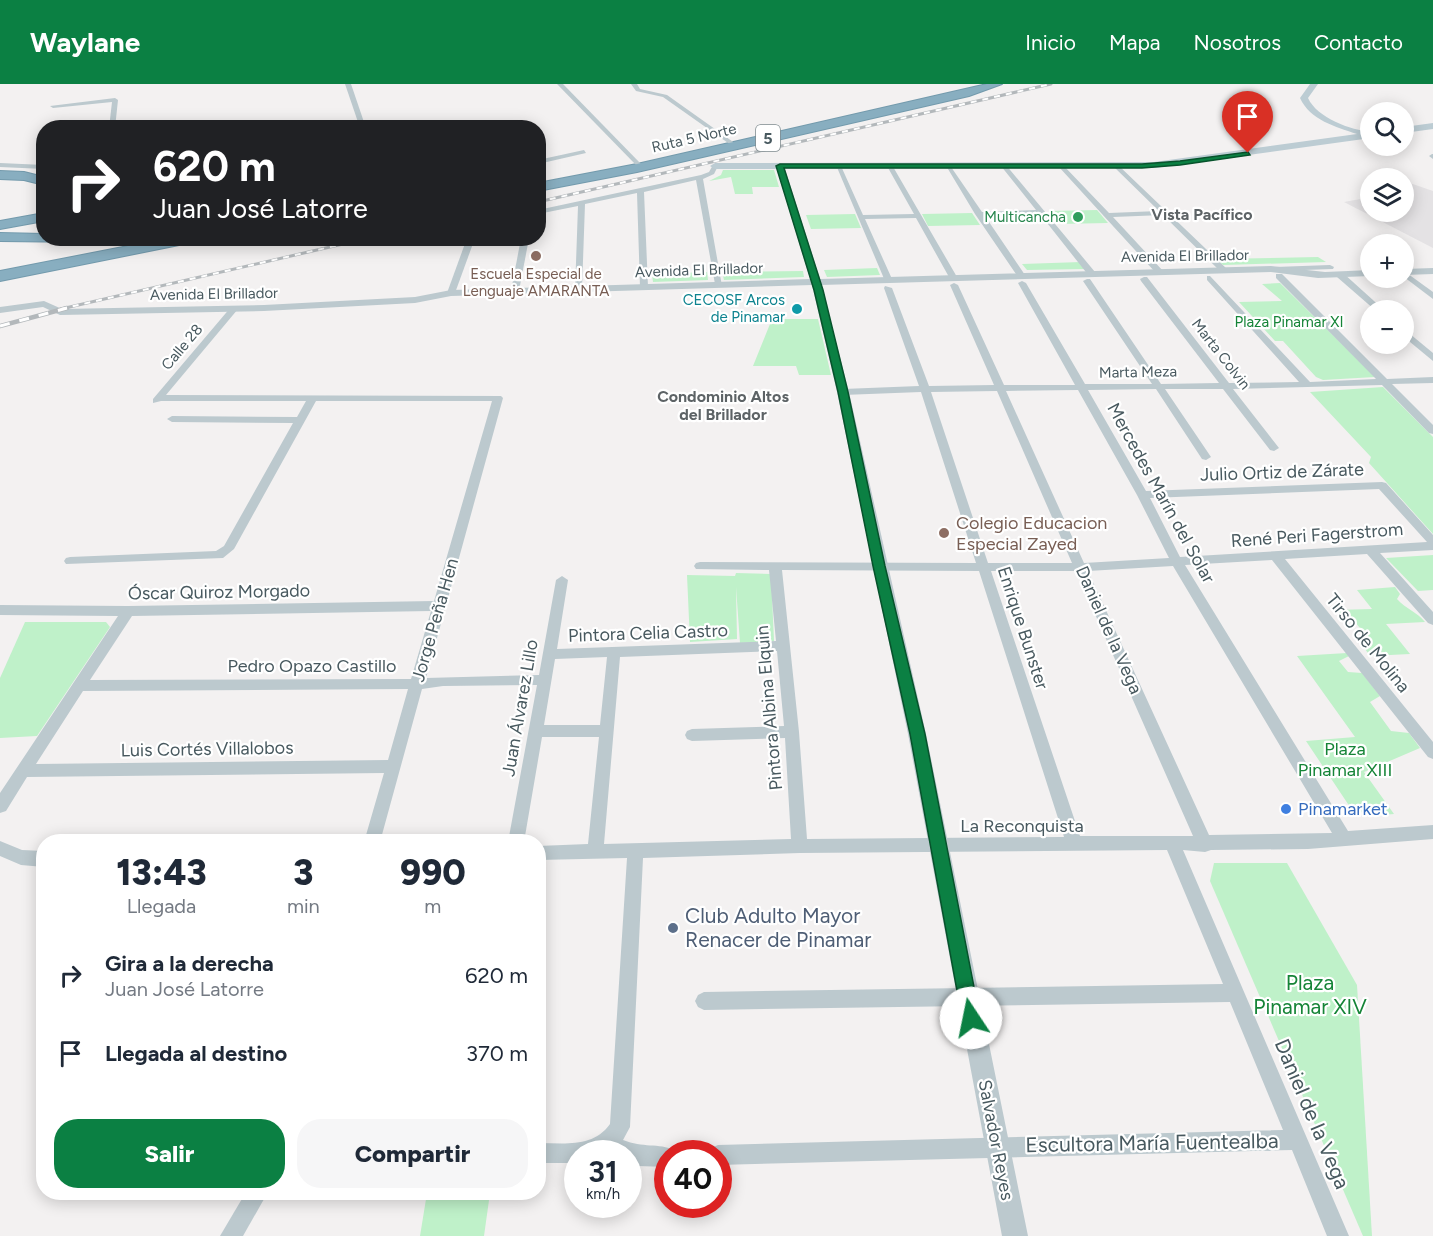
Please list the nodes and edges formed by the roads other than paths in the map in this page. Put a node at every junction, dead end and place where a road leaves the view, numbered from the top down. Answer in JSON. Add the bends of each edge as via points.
{"nodes":[{"id":1,"x":348,"y":84,"type":"edge"},
{"id":2,"x":560,"y":84,"type":"edge"},
{"id":3,"x":634,"y":84,"type":"edge"},
{"id":4,"x":997,"y":84,"type":"edge"},
{"id":5,"x":1006,"y":84,"type":"edge"},
{"id":6,"x":1314,"y":84,"type":"edge"},
{"id":7,"x":988,"y":87,"type":"edge"},
{"id":8,"x":53,"y":106,"type":"dead end"},
{"id":9,"x":113,"y":120,"type":"edge"},
{"id":10,"x":360,"y":120,"type":"edge"},
{"id":11,"x":1344,"y":126,"type":"junction"},
{"id":12,"x":1433,"y":126,"type":"edge"},
{"id":13,"x":1414,"y":129,"type":"edge"},
{"id":14,"x":1360,"y":131,"type":"edge"},
{"id":15,"x":1360,"y":136,"type":"edge"},
{"id":16,"x":1348,"y":139,"type":"junction"},
{"id":17,"x":733,"y":144,"type":"junction"},
{"id":18,"x":584,"y":152,"type":"dead end"},
{"id":19,"x":546,"y":160,"type":"edge"},
{"id":20,"x":683,"y":162,"type":"junction"},
{"id":21,"x":0,"y":165,"type":"edge"},
{"id":22,"x":947,"y":165,"type":"junction"},
{"id":23,"x":638,"y":166,"type":"junction"},
{"id":24,"x":715,"y":166,"type":"junction"},
{"id":25,"x":780,"y":166,"type":"junction"},
{"id":26,"x":838,"y":166,"type":"junction"},
{"id":27,"x":890,"y":166,"type":"junction"},
{"id":28,"x":1005,"y":166,"type":"junction"},
{"id":29,"x":1061,"y":166,"type":"junction"},
{"id":30,"x":1116,"y":166,"type":"junction"},
{"id":31,"x":36,"y":167,"type":"edge"},
{"id":32,"x":0,"y":175,"type":"edge"},
{"id":33,"x":699,"y":178,"type":"junction"},
{"id":34,"x":36,"y":179,"type":"edge"},
{"id":35,"x":546,"y":185,"type":"edge"},
{"id":36,"x":640,"y":190,"type":"junction"},
{"id":37,"x":582,"y":203,"type":"junction"},
{"id":38,"x":546,"y":210,"type":"edge"},
{"id":39,"x":1042,"y":213,"type":"junction"},
{"id":40,"x":1165,"y":213,"type":"junction"},
{"id":41,"x":980,"y":214,"type":"junction"},
{"id":42,"x":1106,"y":215,"type":"junction"},
{"id":43,"x":916,"y":216,"type":"junction"},
{"id":44,"x":861,"y":217,"type":"junction"},
{"id":45,"x":36,"y":218,"type":"edge"},
{"id":46,"x":0,"y":225,"type":"edge"},
{"id":47,"x":0,"y":230,"type":"edge"},
{"id":48,"x":36,"y":232,"type":"edge"},
{"id":49,"x":0,"y":237,"type":"edge"},
{"id":50,"x":36,"y":238,"type":"edge"},
{"id":51,"x":153,"y":246,"type":"edge"},
{"id":52,"x":468,"y":246,"type":"edge"},
{"id":53,"x":523,"y":246,"type":"edge"},
{"id":54,"x":1224,"y":270,"type":"junction"},
{"id":55,"x":1159,"y":271,"type":"junction"},
{"id":56,"x":1433,"y":271,"type":"edge"},
{"id":57,"x":1414,"y":272,"type":"edge"},
{"id":58,"x":1275,"y":273,"type":"junction"},
{"id":59,"x":1360,"y":274,"type":"edge"},
{"id":60,"x":1340,"y":275,"type":"junction"},
{"id":61,"x":0,"y":276,"type":"edge"},
{"id":62,"x":1090,"y":277,"type":"junction"},
{"id":63,"x":1210,"y":278,"type":"junction"},
{"id":64,"x":1021,"y":279,"type":"junction"},
{"id":65,"x":1144,"y":279,"type":"junction"},
{"id":66,"x":954,"y":281,"type":"junction"},
{"id":67,"x":1414,"y":281,"type":"edge"},
{"id":68,"x":888,"y":283,"type":"junction"},
{"id":69,"x":817,"y":286,"type":"junction"},
{"id":70,"x":644,"y":287,"type":"junction"},
{"id":71,"x":578,"y":289,"type":"junction"},
{"id":72,"x":720,"y":289,"type":"junction"},
{"id":73,"x":515,"y":291,"type":"junction"},
{"id":74,"x":451,"y":293,"type":"junction"},
{"id":75,"x":1433,"y":296,"type":"edge"},
{"id":76,"x":1369,"y":300,"type":"edge"},
{"id":77,"x":234,"y":309,"type":"junction"},
{"id":78,"x":0,"y":310,"type":"edge"},
{"id":79,"x":1414,"y":341,"type":"edge"},
{"id":80,"x":1433,"y":358,"type":"edge"},
{"id":81,"x":1433,"y":380,"type":"edge"},
{"id":82,"x":1384,"y":381,"type":"junction"},
{"id":83,"x":1307,"y":385,"type":"junction"},
{"id":84,"x":1228,"y":386,"type":"junction"},
{"id":85,"x":1159,"y":387,"type":"junction"},
{"id":86,"x":1001,"y":388,"type":"junction"},
{"id":87,"x":1082,"y":388,"type":"junction"},
{"id":88,"x":925,"y":389,"type":"junction"},
{"id":89,"x":843,"y":392,"type":"junction"},
{"id":90,"x":313,"y":397,"type":"junction"},
{"id":91,"x":172,"y":419,"type":"dead end"},
{"id":92,"x":300,"y":420,"type":"junction"},
{"id":93,"x":1433,"y":430,"type":"edge"},
{"id":94,"x":1274,"y":448,"type":"dead end"},
{"id":95,"x":1206,"y":457,"type":"dead end"},
{"id":96,"x":1143,"y":495,"type":"junction"},
{"id":97,"x":1433,"y":544,"type":"edge"},
{"id":98,"x":1370,"y":550,"type":"junction"},
{"id":99,"x":1276,"y":556,"type":"junction"},
{"id":100,"x":70,"y":561,"type":"dead end"},
{"id":101,"x":1177,"y":562,"type":"junction"},
{"id":102,"x":700,"y":566,"type":"dead end"},
{"id":103,"x":775,"y":566,"type":"junction"},
{"id":104,"x":879,"y":566,"type":"junction"},
{"id":105,"x":984,"y":567,"type":"junction"},
{"id":106,"x":1081,"y":567,"type":"junction"},
{"id":107,"x":562,"y":580,"type":"dead end"},
{"id":108,"x":438,"y":606,"type":"junction"},
{"id":109,"x":0,"y":610,"type":"edge"},
{"id":110,"x":128,"y":611,"type":"junction"},
{"id":111,"x":1433,"y":620,"type":"edge"},
{"id":112,"x":783,"y":646,"type":"junction"},
{"id":113,"x":614,"y":652,"type":"junction"},
{"id":114,"x":549,"y":654,"type":"junction"},
{"id":115,"x":545,"y":680,"type":"junction"},
{"id":116,"x":416,"y":684,"type":"junction"},
{"id":117,"x":79,"y":686,"type":"junction"},
{"id":118,"x":537,"y":731,"type":"junction"},
{"id":119,"x":608,"y":731,"type":"junction"},
{"id":120,"x":792,"y":732,"type":"junction"},
{"id":121,"x":692,"y":735,"type":"dead end"},
{"id":122,"x":1433,"y":753,"type":"edge"},
{"id":123,"x":393,"y":766,"type":"junction"},
{"id":124,"x":22,"y":771,"type":"junction"},
{"id":125,"x":0,"y":806,"type":"edge"},
{"id":126,"x":1433,"y":832,"type":"edge"},
{"id":127,"x":374,"y":834,"type":"edge"},
{"id":128,"x":518,"y":834,"type":"edge"},
{"id":129,"x":1344,"y":839,"type":"junction"},
{"id":130,"x":1075,"y":845,"type":"junction"},
{"id":131,"x":1173,"y":845,"type":"junction"},
{"id":132,"x":1205,"y":845,"type":"junction"},
{"id":133,"x":800,"y":846,"type":"junction"},
{"id":134,"x":938,"y":846,"type":"junction"},
{"id":135,"x":2,"y":849,"type":"edge"},
{"id":136,"x":595,"y":852,"type":"junction"},
{"id":137,"x":635,"y":852,"type":"junction"},
{"id":138,"x":546,"y":853,"type":"edge"},
{"id":139,"x":36,"y":858,"type":"edge"},
{"id":140,"x":1236,"y":993,"type":"junction"},
{"id":141,"x":967,"y":997,"type":"junction"},
{"id":142,"x":704,"y":1001,"type":"dead end"},
{"id":143,"x":611,"y":1140,"type":"edge"},
{"id":144,"x":1298,"y":1140,"type":"junction"},
{"id":145,"x":998,"y":1147,"type":"junction"},
{"id":146,"x":564,"y":1152,"type":"edge"},
{"id":147,"x":546,"y":1153,"type":"edge"},
{"id":148,"x":732,"y":1155,"type":"edge"},
{"id":149,"x":253,"y":1200,"type":"edge"},
{"id":150,"x":231,"y":1236,"type":"edge"},
{"id":151,"x":1015,"y":1236,"type":"edge"},
{"id":152,"x":1338,"y":1236,"type":"edge"}],
"edges":[{"from":1,"to":10,"type":"street"},
{"from":2,"to":23,"type":"street"},
{"from":3,"to":17,"type":"street","via":[[638,90],[665,96]]},
{"from":4,"to":7,"type":"highway","name":"Ruta 5 Norte","number":"5"},
{"from":5,"to":7,"type":"highway"},
{"from":6,"to":11,"type":"main road","via":[[1305,96],[1305,104]]},
{"from":7,"to":17,"type":"highway","name":"Ruta 5 Norte","number":"5"},
{"from":7,"to":20,"type":"highway","name":"Ruta 5 Norte","number":"5"},
{"from":8,"to":9,"type":"street","via":[[115,100]]},
{"from":11,"to":14,"type":"main road"},
{"from":11,"to":16,"type":"main road","via":[[1353,133]]},
{"from":12,"to":13,"type":"main road"},
{"from":15,"to":16,"type":"main road"},
{"from":16,"to":30,"type":"main road","via":[[1180,163]]},
{"from":17,"to":23,"type":"highway","name":"Ruta 5 Norte","number":"5"},
{"from":18,"to":19,"type":"street"},
{"from":20,"to":23,"type":"highway"},
{"from":20,"to":24,"type":"highway"},
{"from":21,"to":31,"type":"street"},
{"from":22,"to":27,"type":"main road"},
{"from":22,"to":28,"type":"main road"},
{"from":22,"to":41,"type":"street","name":"Mercedes Marín del Solar"},
{"from":23,"to":35,"type":"highway","name":"Ruta 5 Norte","number":"5"},
{"from":24,"to":25,"type":"main road"},
{"from":24,"to":33,"type":"street","via":[[712,173]]},
{"from":25,"to":26,"type":"main road"},
{"from":25,"to":69,"type":"street","name":"Salvador Reyes"},
{"from":26,"to":27,"type":"main road"},
{"from":26,"to":44,"type":"street","name":"Enrique Bunster"},
{"from":27,"to":43,"type":"street","name":"Daniel de la Vega"},
{"from":28,"to":29,"type":"main road"},
{"from":28,"to":39,"type":"street"},
{"from":29,"to":30,"type":"main road"},
{"from":29,"to":42,"type":"street"},
{"from":30,"to":40,"type":"street"},
{"from":32,"to":34,"type":"highway"},
{"from":33,"to":36,"type":"street"},
{"from":33,"to":72,"type":"street"},
{"from":36,"to":37,"type":"street"},
{"from":36,"to":70,"type":"street"},
{"from":37,"to":38,"type":"street"},
{"from":37,"to":71,"type":"street"},
{"from":39,"to":41,"type":"street"},
{"from":39,"to":62,"type":"street"},
{"from":40,"to":42,"type":"street"},
{"from":40,"to":54,"type":"street"},
{"from":41,"to":64,"type":"street","name":"Mercedes Marín del Solar"},
{"from":42,"to":55,"type":"street"},
{"from":43,"to":44,"type":"street"},
{"from":43,"to":66,"type":"street","name":"Daniel de la Vega"},
{"from":44,"to":68,"type":"street","name":"Enrique Bunster"},
{"from":45,"to":46,"type":"highway"},
{"from":47,"to":48,"type":"highway"},
{"from":49,"to":50,"type":"highway"},
{"from":51,"to":61,"type":"highway"},
{"from":52,"to":74,"type":"street"},
{"from":53,"to":73,"type":"street"},
{"from":54,"to":55,"type":"street","name":"Avenida El Brillador"},
{"from":54,"to":58,"type":"street","name":"Avenida El Brillador"},
{"from":55,"to":62,"type":"street","name":"Avenida El Brillador"},
{"from":56,"to":57,"type":"street"},
{"from":58,"to":60,"type":"street","name":"Avenida El Brillador","via":[[1329,271]]},
{"from":58,"to":63,"type":"street","name":"Avenida El Brillador"},
{"from":58,"to":82,"type":"street"},
{"from":59,"to":60,"type":"street","name":"Avenida El Brillador"},
{"from":60,"to":76,"type":"street"},
{"from":62,"to":64,"type":"street","name":"Avenida El Brillador"},
{"from":62,"to":65,"type":"street","name":"Avenida El Brillador"},
{"from":62,"to":85,"type":"street"},
{"from":63,"to":65,"type":"street","name":"Avenida El Brillador"},
{"from":63,"to":83,"type":"street"},
{"from":64,"to":66,"type":"street","name":"Avenida El Brillador"},
{"from":64,"to":87,"type":"street","name":"Mercedes Marín del Solar"},
{"from":65,"to":84,"type":"street","name":"Marta Colvin"},
{"from":66,"to":68,"type":"street","name":"Avenida El Brillador"},
{"from":66,"to":86,"type":"street","name":"Daniel de la Vega"},
{"from":67,"to":75,"type":"street"},
{"from":68,"to":69,"type":"street","name":"Avenida El Brillador"},
{"from":68,"to":88,"type":"street","name":"Enrique Bunster"},
{"from":69,"to":72,"type":"street","name":"Avenida El Brillador"},
{"from":69,"to":89,"type":"street","name":"Salvador Reyes"},
{"from":70,"to":71,"type":"street","name":"Avenida El Brillador"},
{"from":70,"to":72,"type":"street","name":"Avenida El Brillador"},
{"from":71,"to":73,"type":"street","name":"Avenida El Brillador"},
{"from":73,"to":74,"type":"street","name":"Avenida El Brillador"},
{"from":74,"to":77,"type":"street","name":"Avenida El Brillador","via":[[415,300]]},
{"from":77,"to":78,"type":"street","name":"Avenida El Brillador","via":[[60,312],[52,306],[36,304]]},
{"from":77,"to":90,"type":"street","name":"Calle 28","via":[[156,401]]},
{"from":79,"to":80,"type":"street"},
{"from":81,"to":82,"type":"street","name":"Marta Meza"},
{"from":82,"to":83,"type":"street","name":"Marta Meza"},
{"from":82,"to":93,"type":"street"},
{"from":83,"to":84,"type":"street","name":"Marta Meza"},
{"from":84,"to":85,"type":"street","name":"Marta Meza"},
{"from":84,"to":94,"type":"street","name":"Marta Colvin"},
{"from":85,"to":87,"type":"street","name":"Marta Meza"},
{"from":85,"to":95,"type":"street"},
{"from":86,"to":87,"type":"street","name":"Marta Meza"},
{"from":86,"to":88,"type":"street","name":"Marta Meza"},
{"from":86,"to":106,"type":"street","name":"Daniel de la Vega"},
{"from":87,"to":96,"type":"street","name":"Mercedes Marín del Solar"},
{"from":88,"to":89,"type":"street","name":"Marta Meza"},
{"from":88,"to":105,"type":"street","name":"Enrique Bunster"},
{"from":89,"to":104,"type":"street","name":"Salvador Reyes"},
{"from":90,"to":92,"type":"street"},
{"from":90,"to":108,"type":"street","name":"Jorge Peña Hen","via":[[498,398]]},
{"from":91,"to":92,"type":"street"},
{"from":92,"to":100,"type":"street","via":[[228,549],[219,555]]},
{"from":96,"to":97,"type":"street","name":"Julio Ortiz de Zárate","via":[[1382,485]]},
{"from":96,"to":101,"type":"street","name":"Mercedes Marín del Solar"},
{"from":97,"to":98,"type":"street","name":"René Peri Fagerstrom"},
{"from":98,"to":99,"type":"street","name":"René Peri Fagerstrom"},
{"from":98,"to":111,"type":"street"},
{"from":99,"to":101,"type":"street","name":"René Peri Fagerstrom"},
{"from":99,"to":122,"type":"street","name":"Tirso de Molina"},
{"from":101,"to":106,"type":"street","name":"René Peri Fagerstrom"},
{"from":101,"to":129,"type":"street","name":"Mercedes Marín del Solar"},
{"from":102,"to":103,"type":"street","name":"René Peri Fagerstrom"},
{"from":103,"to":104,"type":"street","name":"René Peri Fagerstrom"},
{"from":103,"to":112,"type":"street","name":"Pintora Albina Elquin"},
{"from":104,"to":105,"type":"street","name":"René Peri Fagerstrom"},
{"from":104,"to":134,"type":"street","name":"Salvador Reyes"},
{"from":105,"to":106,"type":"street","name":"René Peri Fagerstrom"},
{"from":105,"to":130,"type":"street","name":"Enrique Bunster"},
{"from":106,"to":132,"type":"street","name":"Daniel de la Vega"},
{"from":107,"to":114,"type":"street","name":"Juan Álvarez Lillo"},
{"from":108,"to":110,"type":"street","name":"Óscar Quiroz Morgado"},
{"from":108,"to":116,"type":"street","name":"Jorge Peña Hen"},
{"from":109,"to":110,"type":"street","name":"Óscar Quiroz Morgado"},
{"from":110,"to":117,"type":"street"},
{"from":112,"to":113,"type":"street","name":"Pintora Celia Castro"},
{"from":112,"to":120,"type":"street","name":"Pintora Albina Elquin"},
{"from":113,"to":114,"type":"street","name":"Pintora Celia Castro"},
{"from":113,"to":119,"type":"street"},
{"from":114,"to":115,"type":"street","name":"Juan Álvarez Lillo"},
{"from":115,"to":116,"type":"street","name":"Pedro Opazo Castillo"},
{"from":115,"to":118,"type":"street","name":"Juan Álvarez Lillo"},
{"from":116,"to":117,"type":"street","name":"Pedro Opazo Castillo"},
{"from":116,"to":123,"type":"street","name":"Jorge Peña Hen"},
{"from":117,"to":124,"type":"street"},
{"from":118,"to":119,"type":"street"},
{"from":118,"to":128,"type":"street","name":"Juan Álvarez Lillo"},
{"from":119,"to":136,"type":"street"},
{"from":120,"to":121,"type":"street"},
{"from":120,"to":133,"type":"street","name":"Pintora Albina Elquin"},
{"from":123,"to":124,"type":"street","name":"Luis Cortés Villalobos"},
{"from":123,"to":127,"type":"street","name":"Jorge Peña Hen"},
{"from":124,"to":125,"type":"street"},
{"from":126,"to":129,"type":"street","name":"La Reconquista"},
{"from":129,"to":132,"type":"street","name":"La Reconquista"},
{"from":130,"to":131,"type":"street","name":"La Reconquista"},
{"from":130,"to":134,"type":"street","name":"La Reconquista"},
{"from":131,"to":132,"type":"street","name":"La Reconquista"},
{"from":131,"to":140,"type":"street","name":"Daniel de la Vega"},
{"from":133,"to":134,"type":"street","name":"La Reconquista"},
{"from":133,"to":137,"type":"street","name":"La Reconquista"},
{"from":134,"to":141,"type":"street","name":"Salvador Reyes"},
{"from":135,"to":139,"type":"street"},
{"from":136,"to":137,"type":"street","name":"La Reconquista"},
{"from":136,"to":138,"type":"street","name":"La Reconquista"},
{"from":137,"to":143,"type":"street","via":[[620,1127]]},
{"from":140,"to":141,"type":"street"},
{"from":140,"to":144,"type":"street","name":"Daniel de la Vega"},
{"from":141,"to":142,"type":"street"},
{"from":141,"to":145,"type":"street","name":"Salvador Reyes"},
{"from":144,"to":145,"type":"street","name":"Escultora María Fuentealba"},
{"from":144,"to":152,"type":"street","name":"Daniel de la Vega"},
{"from":145,"to":148,"type":"street","name":"Escultora María Fuentealba"},
{"from":145,"to":151,"type":"street","name":"Salvador Reyes"},
{"from":146,"to":147,"type":"street"},
{"from":149,"to":150,"type":"street"}]}
